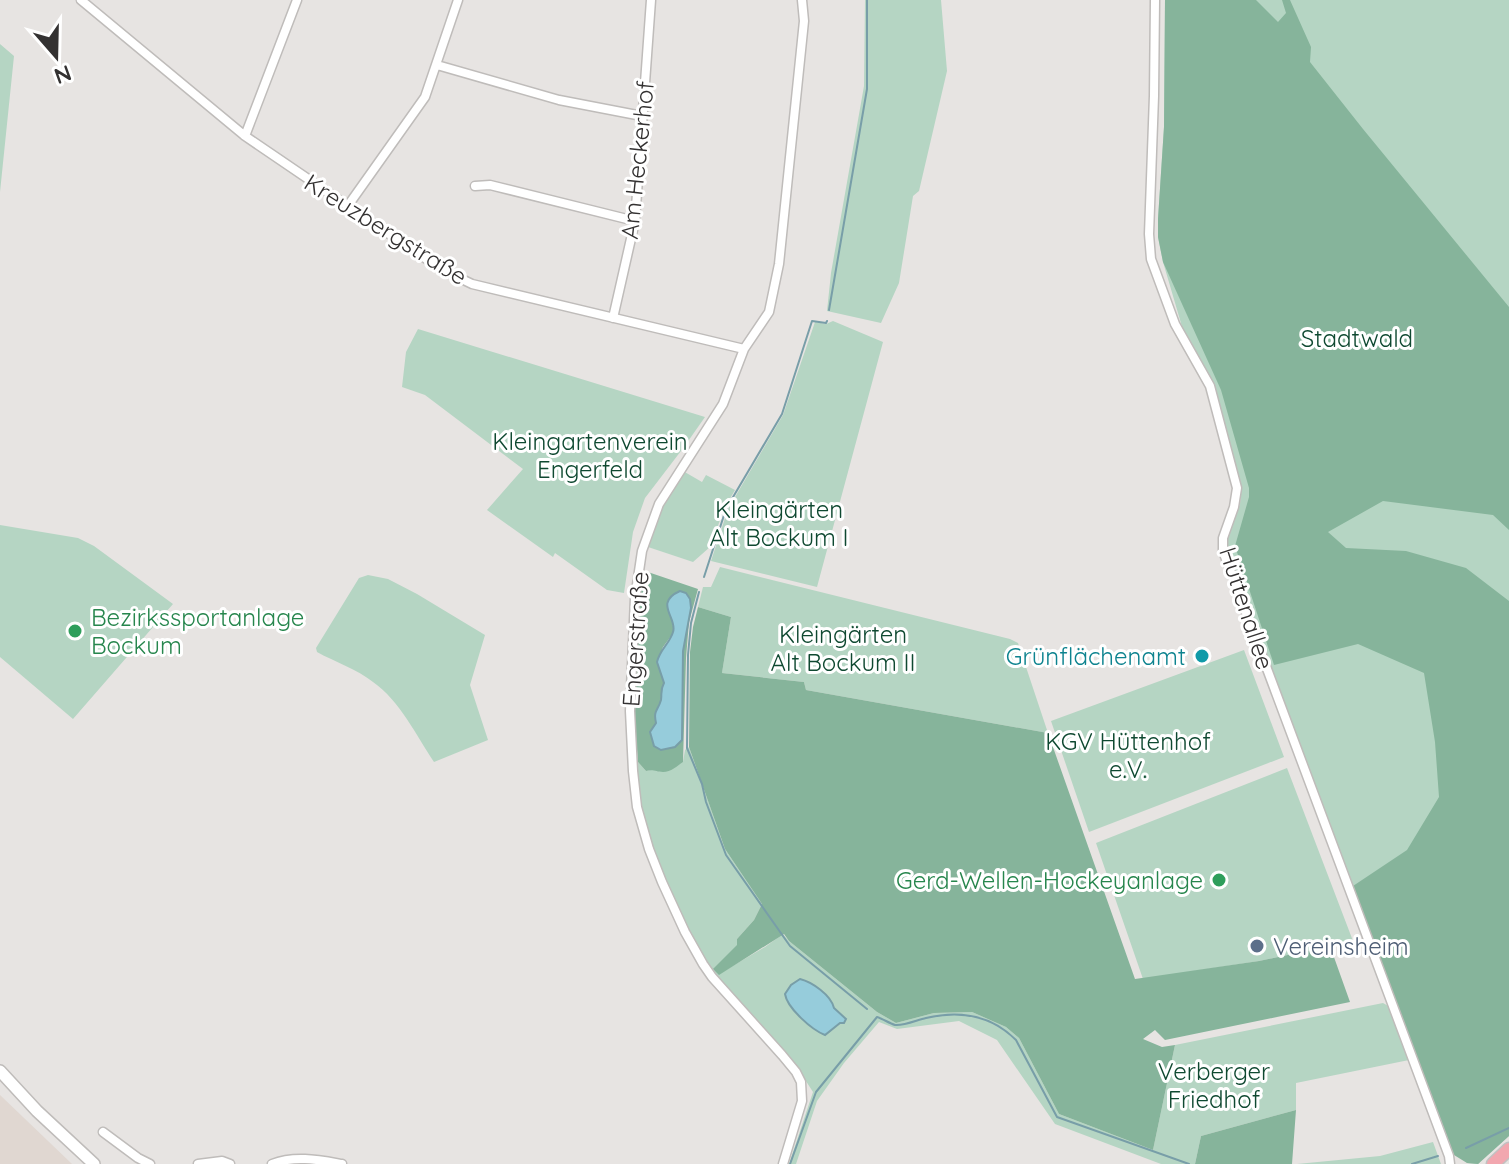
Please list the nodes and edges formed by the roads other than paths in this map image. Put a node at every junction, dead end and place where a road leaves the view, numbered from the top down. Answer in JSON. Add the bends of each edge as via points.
{"nodes":[{"id":1,"x":81,"y":0,"type":"edge"},
{"id":2,"x":297,"y":0,"type":"edge"},
{"id":3,"x":458,"y":0,"type":"edge"},
{"id":4,"x":651,"y":0,"type":"edge"},
{"id":5,"x":802,"y":0,"type":"edge"},
{"id":6,"x":1155,"y":0,"type":"edge"},
{"id":7,"x":437,"y":65,"type":"junction"},
{"id":8,"x":642,"y":116,"type":"junction"},
{"id":9,"x":245,"y":136,"type":"junction"},
{"id":10,"x":475,"y":186,"type":"dead end"},
{"id":11,"x":347,"y":207,"type":"junction"},
{"id":12,"x":635,"y":221,"type":"junction"},
{"id":13,"x":613,"y":318,"type":"junction"},
{"id":14,"x":744,"y":349,"type":"junction"},
{"id":15,"x":0,"y":1071,"type":"edge"},
{"id":16,"x":103,"y":1132,"type":"dead end"},
{"id":17,"x":1509,"y":1149,"type":"edge"},
{"id":18,"x":1450,"y":1160,"type":"edge"},
{"id":19,"x":94,"y":1164,"type":"edge"},
{"id":20,"x":150,"y":1164,"type":"edge"},
{"id":21,"x":198,"y":1164,"type":"edge"},
{"id":22,"x":230,"y":1164,"type":"edge"},
{"id":23,"x":272,"y":1164,"type":"edge"},
{"id":24,"x":342,"y":1164,"type":"edge"},
{"id":25,"x":783,"y":1164,"type":"edge"},
{"id":26,"x":1457,"y":1164,"type":"edge"},
{"id":27,"x":1493,"y":1164,"type":"edge"}],
"edges":[{"from":1,"to":9,"type":"street","name":"Kreuzbergstraße"},
{"from":2,"to":9,"type":"street"},
{"from":3,"to":7,"type":"street"},
{"from":4,"to":8,"type":"street","name":"Am Heckerhof"},
{"from":5,"to":14,"type":"street","name":"Engerstraße","via":[[779,264],[769,312]]},
{"from":6,"to":18,"type":"street","name":"Hüttenallee","via":[[1151,259],[1175,324],[1210,386],[1237,488],[1223,551]]},
{"from":7,"to":8,"type":"street","via":[[559,100]]},
{"from":7,"to":11,"type":"street","via":[[425,97]]},
{"from":8,"to":12,"type":"street","name":"Am Heckerhof"},
{"from":9,"to":11,"type":"street","name":"Kreuzbergstraße"},
{"from":10,"to":12,"type":"street","via":[[490,185]]},
{"from":11,"to":13,"type":"street","name":"Kreuzbergstraße","via":[[472,284]]},
{"from":12,"to":13,"type":"street","name":"Am Heckerhof"},
{"from":13,"to":14,"type":"street","name":"Kreuzbergstraße"},
{"from":14,"to":25,"type":"street","name":"Engerstraße","via":[[723,404],[659,504],[642,551],[630,711],[637,807],[679,919],[712,977],[801,1082],[802,1101]]},
{"from":15,"to":19,"type":"main road"},
{"from":16,"to":20,"type":"street"},
{"from":17,"to":27,"type":"main road"},
{"from":18,"to":26,"type":"street","name":"Hüttenallee"},
{"from":21,"to":22,"type":"street"},
{"from":23,"to":24,"type":"street","via":[[312,1158]]}]}
